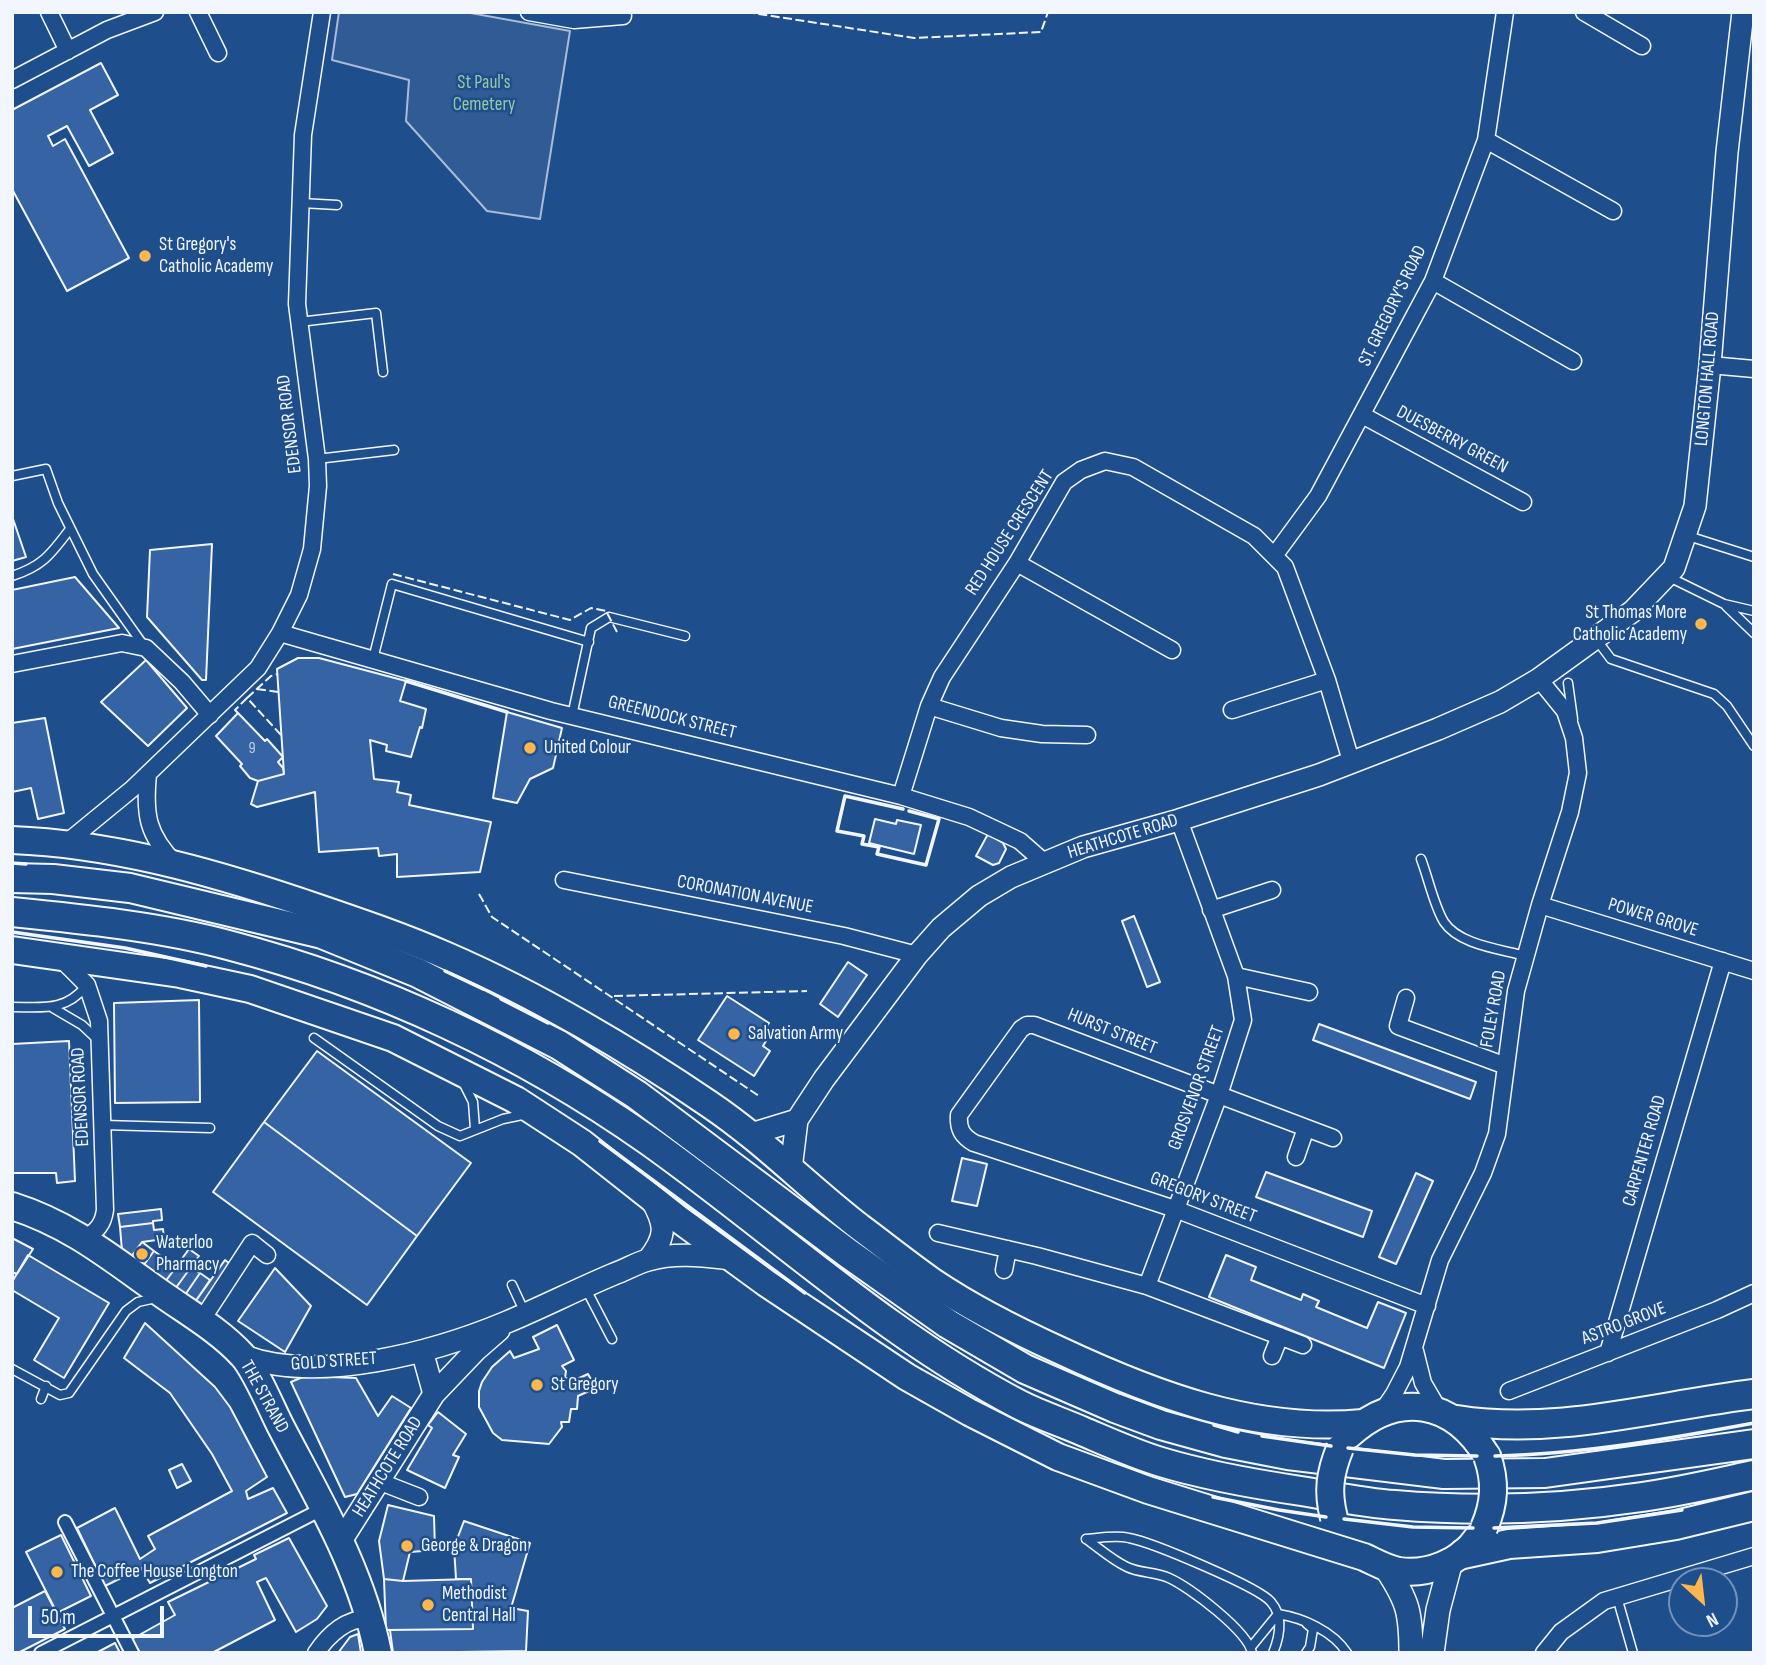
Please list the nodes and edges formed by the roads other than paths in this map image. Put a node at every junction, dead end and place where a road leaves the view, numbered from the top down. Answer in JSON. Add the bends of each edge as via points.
{"nodes":[{"id":1,"x":49,"y":12,"type":"edge"},
{"id":2,"x":198,"y":12,"type":"edge"},
{"id":3,"x":322,"y":12,"type":"edge"},
{"id":4,"x":528,"y":12,"type":"edge"},
{"id":5,"x":1505,"y":12,"type":"edge"},
{"id":6,"x":1584,"y":12,"type":"edge"},
{"id":7,"x":1743,"y":12,"type":"edge"},
{"id":8,"x":147,"y":13,"type":"edge"},
{"id":9,"x":623,"y":16,"type":"dead end"},
{"id":10,"x":1642,"y":46,"type":"dead end"},
{"id":11,"x":68,"y":51,"type":"junction"},
{"id":12,"x":218,"y":53,"type":"dead end"},
{"id":13,"x":12,"y":80,"type":"edge"},
{"id":14,"x":1486,"y":140,"type":"junction"},
{"id":15,"x":301,"y":203,"type":"junction"},
{"id":16,"x":337,"y":205,"type":"dead end"},
{"id":17,"x":1613,"y":211,"type":"dead end"},
{"id":18,"x":1433,"y":281,"type":"junction"},
{"id":19,"x":299,"y":322,"type":"junction"},
{"id":20,"x":1573,"y":361,"type":"dead end"},
{"id":21,"x":1710,"y":365,"type":"junction"},
{"id":22,"x":1754,"y":369,"type":"edge"},
{"id":23,"x":383,"y":372,"type":"dead end"},
{"id":24,"x":1362,"y":415,"type":"junction"},
{"id":25,"x":394,"y":450,"type":"dead end"},
{"id":26,"x":317,"y":460,"type":"junction"},
{"id":27,"x":12,"y":476,"type":"edge"},
{"id":28,"x":1523,"y":502,"type":"dead end"},
{"id":29,"x":70,"y":529,"type":"junction"},
{"id":30,"x":1685,"y":535,"type":"junction"},
{"id":31,"x":1275,"y":556,"type":"junction"},
{"id":32,"x":1754,"y":556,"type":"edge"},
{"id":33,"x":1017,"y":564,"type":"junction"},
{"id":34,"x":12,"y":576,"type":"edge"},
{"id":35,"x":1666,"y":576,"type":"junction"},
{"id":36,"x":1724,"y":604,"type":"junction"},
{"id":37,"x":1754,"y":611,"type":"edge"},
{"id":38,"x":280,"y":633,"type":"junction"},
{"id":39,"x":1754,"y":633,"type":"edge"},
{"id":40,"x":685,"y":636,"type":"dead end"},
{"id":41,"x":1596,"y":639,"type":"junction"},
{"id":42,"x":589,"y":642,"type":"junction"},
{"id":43,"x":146,"y":648,"type":"junction"},
{"id":44,"x":1172,"y":650,"type":"dead end"},
{"id":45,"x":373,"y":659,"type":"junction"},
{"id":46,"x":12,"y":664,"type":"edge"},
{"id":47,"x":1539,"y":679,"type":"junction"},
{"id":48,"x":1326,"y":680,"type":"junction"},
{"id":49,"x":1568,"y":684,"type":"dead end"},
{"id":50,"x":929,"y":706,"type":"junction"},
{"id":51,"x":1232,"y":710,"type":"dead end"},
{"id":52,"x":209,"y":716,"type":"junction"},
{"id":53,"x":572,"y":716,"type":"junction"},
{"id":54,"x":1087,"y":735,"type":"dead end"},
{"id":55,"x":1574,"y":738,"type":"junction"},
{"id":56,"x":1754,"y":746,"type":"edge"},
{"id":57,"x":1351,"y":761,"type":"junction"},
{"id":58,"x":148,"y":774,"type":"junction"},
{"id":59,"x":901,"y":796,"type":"junction"},
{"id":60,"x":1179,"y":820,"type":"junction"},
{"id":61,"x":12,"y":840,"type":"edge"},
{"id":62,"x":65,"y":844,"type":"junction"},
{"id":63,"x":1421,"y":859,"type":"dead end"},
{"id":64,"x":1045,"y":863,"type":"junction"},
{"id":65,"x":177,"y":865,"type":"junction"},
{"id":66,"x":12,"y":878,"type":"edge"},
{"id":67,"x":564,"y":880,"type":"dead end"},
{"id":68,"x":1272,"y":890,"type":"dead end"},
{"id":69,"x":1540,"y":905,"type":"junction"},
{"id":70,"x":1211,"y":909,"type":"junction"},
{"id":71,"x":12,"y":912,"type":"edge"},
{"id":72,"x":12,"y":950,"type":"edge"},
{"id":73,"x":917,"y":955,"type":"junction"},
{"id":74,"x":1525,"y":956,"type":"junction"},
{"id":75,"x":60,"y":957,"type":"junction"},
{"id":76,"x":1723,"y":961,"type":"junction"},
{"id":77,"x":1754,"y":971,"type":"edge"},
{"id":78,"x":1236,"y":976,"type":"junction"},
{"id":79,"x":87,"y":985,"type":"junction"},
{"id":80,"x":1309,"y":992,"type":"dead end"},
{"id":81,"x":1406,"y":998,"type":"dead end"},
{"id":82,"x":12,"y":1007,"type":"edge"},
{"id":83,"x":52,"y":1008,"type":"junction"},
{"id":84,"x":314,"y":1038,"type":"dead end"},
{"id":85,"x":99,"y":1041,"type":"junction"},
{"id":86,"x":1506,"y":1066,"type":"junction"},
{"id":87,"x":454,"y":1068,"type":"junction"},
{"id":88,"x":1219,"y":1095,"type":"junction"},
{"id":89,"x":537,"y":1113,"type":"junction"},
{"id":90,"x":797,"y":1120,"type":"junction"},
{"id":91,"x":103,"y":1125,"type":"junction"},
{"id":92,"x":210,"y":1128,"type":"dead end"},
{"id":93,"x":1306,"y":1128,"type":"junction"},
{"id":94,"x":475,"y":1129,"type":"junction"},
{"id":95,"x":751,"y":1134,"type":"junction"},
{"id":96,"x":962,"y":1135,"type":"joint"},
{"id":97,"x":1333,"y":1138,"type":"dead end"},
{"id":98,"x":1296,"y":1157,"type":"dead end"},
{"id":99,"x":791,"y":1169,"type":"junction"},
{"id":100,"x":651,"y":1198,"type":"junction"},
{"id":101,"x":12,"y":1206,"type":"edge"},
{"id":102,"x":1175,"y":1209,"type":"junction"},
{"id":103,"x":938,"y":1233,"type":"dead end"},
{"id":104,"x":85,"y":1239,"type":"junction"},
{"id":105,"x":1009,"y":1249,"type":"junction"},
{"id":106,"x":267,"y":1255,"type":"dead end"},
{"id":107,"x":733,"y":1259,"type":"junction"},
{"id":108,"x":648,"y":1260,"type":"junction"},
{"id":109,"x":1004,"y":1270,"type":"dead end"},
{"id":110,"x":512,"y":1285,"type":"dead end"},
{"id":111,"x":585,"y":1286,"type":"junction"},
{"id":112,"x":1147,"y":1286,"type":"junction"},
{"id":113,"x":1754,"y":1293,"type":"edge"},
{"id":114,"x":164,"y":1296,"type":"junction"},
{"id":115,"x":1427,"y":1306,"type":"junction"},
{"id":116,"x":517,"y":1318,"type":"junction"},
{"id":117,"x":201,"y":1321,"type":"junction"},
{"id":118,"x":1280,"y":1336,"type":"junction"},
{"id":119,"x":612,"y":1339,"type":"dead end"},
{"id":120,"x":1303,"y":1345,"type":"dead end"},
{"id":121,"x":1414,"y":1349,"type":"junction"},
{"id":122,"x":425,"y":1350,"type":"junction"},
{"id":123,"x":1608,"y":1353,"type":"junction"},
{"id":124,"x":244,"y":1356,"type":"junction"},
{"id":125,"x":1272,"y":1356,"type":"dead end"},
{"id":126,"x":12,"y":1369,"type":"edge"},
{"id":127,"x":75,"y":1382,"type":"junction"},
{"id":128,"x":46,"y":1386,"type":"junction"},
{"id":129,"x":83,"y":1390,"type":"dead end"},
{"id":130,"x":1509,"y":1391,"type":"dead end"},
{"id":131,"x":434,"y":1394,"type":"junction"},
{"id":132,"x":1754,"y":1394,"type":"edge"},
{"id":133,"x":41,"y":1399,"type":"dead end"},
{"id":134,"x":1449,"y":1416,"type":"junction"},
{"id":135,"x":1372,"y":1418,"type":"junction"},
{"id":136,"x":1754,"y":1444,"type":"edge"},
{"id":137,"x":1754,"y":1475,"type":"edge"},
{"id":138,"x":378,"y":1481,"type":"junction"},
{"id":139,"x":419,"y":1497,"type":"dead end"},
{"id":140,"x":1754,"y":1506,"type":"edge"},
{"id":141,"x":324,"y":1508,"type":"junction"},
{"id":142,"x":65,"y":1522,"type":"dead end"},
{"id":143,"x":341,"y":1541,"type":"junction"},
{"id":144,"x":1754,"y":1556,"type":"edge"},
{"id":145,"x":1457,"y":1558,"type":"junction"},
{"id":146,"x":1375,"y":1562,"type":"junction"},
{"id":147,"x":1617,"y":1597,"type":"junction"},
{"id":148,"x":1278,"y":1614,"type":"junction"},
{"id":149,"x":112,"y":1616,"type":"junction"},
{"id":150,"x":1299,"y":1617,"type":"junction"},
{"id":151,"x":371,"y":1619,"type":"junction"},
{"id":152,"x":1252,"y":1650,"type":"edge"},
{"id":153,"x":1631,"y":1652,"type":"edge"},
{"id":154,"x":41,"y":1653,"type":"edge"},
{"id":155,"x":132,"y":1653,"type":"edge"},
{"id":156,"x":316,"y":1653,"type":"edge"},
{"id":157,"x":377,"y":1653,"type":"edge"},
{"id":158,"x":1273,"y":1653,"type":"edge"},
{"id":159,"x":1306,"y":1653,"type":"edge"},
{"id":160,"x":1348,"y":1653,"type":"edge"},
{"id":161,"x":1411,"y":1653,"type":"edge"},
{"id":162,"x":1432,"y":1653,"type":"edge"},
{"id":163,"x":1544,"y":1653,"type":"edge"}],
"edges":[{"from":1,"to":11,"type":"street"},
{"from":2,"to":12,"type":"street"},
{"from":3,"to":15,"type":"street","name":"EDENSOR ROAD","via":[[303,135]]},
{"from":4,"to":9,"type":"street","via":[[574,20]]},
{"from":5,"to":14,"type":"street","name":"ST. GREGORY'S ROAD"},
{"from":6,"to":10,"type":"street"},
{"from":7,"to":21,"type":"street","name":"LONGTON HALL ROAD"},
{"from":8,"to":11,"type":"street"},
{"from":11,"to":13,"type":"street"},
{"from":14,"to":17,"type":"street"},
{"from":14,"to":18,"type":"street","name":"ST. GREGORY'S ROAD"},
{"from":15,"to":16,"type":"lane"},
{"from":15,"to":19,"type":"street","name":"EDENSOR ROAD"},
{"from":18,"to":20,"type":"street"},
{"from":18,"to":24,"type":"street","name":"ST. GREGORY'S ROAD"},
{"from":19,"to":23,"type":"lane","via":[[376,313]]},
{"from":19,"to":26,"type":"street","name":"EDENSOR ROAD"},
{"from":21,"to":22,"type":"street"},
{"from":21,"to":30,"type":"street","name":"LONGTON HALL ROAD","via":[[1695,506]]},
{"from":24,"to":28,"type":"street","name":"DUESBERRY GREEN"},
{"from":24,"to":31,"type":"street","name":"ST. GREGORY'S ROAD","via":[[1318,496]]},
{"from":25,"to":26,"type":"lane"},
{"from":26,"to":38,"type":"street","name":"EDENSOR ROAD","via":[[312,550],[299,595]]},
{"from":27,"to":29,"type":"lane","via":[[46,469]]},
{"from":29,"to":34,"type":"lane","via":[[34,569]]},
{"from":29,"to":43,"type":"lane","via":[[93,574]]},
{"from":30,"to":32,"type":"lane"},
{"from":30,"to":35,"type":"street","name":"LONGTON HALL ROAD","via":[[1674,568]]},
{"from":31,"to":33,"type":"street","name":"RED HOUSE CRESCENT","via":[[1254,536],[1133,467],[1105,461],[1063,482]]},
{"from":31,"to":48,"type":"street","name":"RED HOUSE CRESCENT","via":[[1285,567]]},
{"from":33,"to":44,"type":"street"},
{"from":33,"to":50,"type":"street","name":"RED HOUSE CRESCENT","via":[[942,677]]},
{"from":35,"to":36,"type":"lane"},
{"from":35,"to":41,"type":"street","name":"LONGTON HALL ROAD","via":[[1633,611]]},
{"from":36,"to":37,"type":"lane"},
{"from":36,"to":39,"type":"lane"},
{"from":38,"to":45,"type":"street","name":"GREENDOCK STREET"},
{"from":38,"to":52,"type":"street","name":"EDENSOR ROAD","via":[[258,668]]},
{"from":40,"to":42,"type":"lane","via":[[609,617],[591,628]]},
{"from":41,"to":47,"type":"street","name":"LONGTON HALL ROAD"},
{"from":41,"to":56,"type":"lane","via":[[1611,659],[1714,694]]},
{"from":42,"to":45,"type":"lane","via":[[392,584]]},
{"from":42,"to":53,"type":"lane"},
{"from":43,"to":46,"type":"street","via":[[122,643]]},
{"from":43,"to":52,"type":"street"},
{"from":45,"to":53,"type":"street","name":"GREENDOCK STREET"},
{"from":47,"to":55,"type":"street","name":"FOLEY ROAD","via":[[1565,710]]},
{"from":47,"to":57,"type":"street","name":"HEATHCOTE ROAD","via":[[1438,729]]},
{"from":48,"to":51,"type":"street"},
{"from":48,"to":57,"type":"street","name":"RED HOUSE CRESCENT"},
{"from":49,"to":55,"type":"lane"},
{"from":50,"to":54,"type":"street","via":[[1001,728]]},
{"from":50,"to":59,"type":"street","name":"RED HOUSE CRESCENT"},
{"from":52,"to":58,"type":"street","name":"EDENSOR ROAD"},
{"from":53,"to":59,"type":"street","name":"GREENDOCK STREET"},
{"from":55,"to":69,"type":"street","name":"FOLEY ROAD","via":[[1578,773]]},
{"from":57,"to":60,"type":"street","name":"HEATHCOTE ROAD"},
{"from":58,"to":62,"type":"street","name":"EDENSOR ROAD"},
{"from":58,"to":65,"type":"street","via":[[150,828]]},
{"from":59,"to":64,"type":"street","name":"GREENDOCK STREET","via":[[969,817],[1020,841]]},
{"from":60,"to":64,"type":"street","name":"HEATHCOTE ROAD"},
{"from":60,"to":70,"type":"street","name":"GROSVENOR STREET"},
{"from":61,"to":62,"type":"main road"},
{"from":62,"to":65,"type":"main road"},
{"from":63,"to":74,"type":"lane","via":[[1444,922],[1454,932]]},
{"from":64,"to":73,"type":"street","name":"HEATHCOTE ROAD","via":[[979,896]]},
{"from":65,"to":95,"type":"main road","via":[[222,875],[449,957],[551,1008],[663,1074]]},
{"from":66,"to":136,"type":"highway","via":[[130,888],[322,934],[418,973],[559,1045],[637,1095],[948,1324],[1025,1369],[1161,1424],[1288,1455],[1444,1474],[1545,1473]]},
{"from":67,"to":73,"type":"street","name":"CORONATION AVENUE"},
{"from":68,"to":70,"type":"street"},
{"from":69,"to":74,"type":"street","name":"FOLEY ROAD"},
{"from":69,"to":76,"type":"street","name":"POWER GROVE"},
{"from":70,"to":78,"type":"street","name":"GROSVENOR STREET"},
{"from":71,"to":137,"type":"highway","via":[[124,925],[226,944],[333,977],[442,1022],[594,1105],[651,1143],[864,1307],[963,1374],[1025,1408],[1157,1461],[1250,1484],[1436,1508],[1544,1507],[1642,1497]]},
{"from":72,"to":75,"type":"main road"},
{"from":73,"to":90,"type":"street","name":"HEATHCOTE ROAD"},
{"from":74,"to":86,"type":"street","name":"FOLEY ROAD"},
{"from":75,"to":79,"type":"street","name":"EDENSOR ROAD"},
{"from":75,"to":87,"type":"main road","via":[[250,989],[393,1038]]},
{"from":76,"to":77,"type":"street","name":"POWER GROVE"},
{"from":76,"to":123,"type":"street","name":"CARPENTER ROAD"},
{"from":78,"to":80,"type":"street"},
{"from":78,"to":88,"type":"street","name":"GROSVENOR STREET","via":[[1243,1020]]},
{"from":79,"to":83,"type":"lane","via":[[71,1000]]},
{"from":79,"to":85,"type":"street","name":"EDENSOR ROAD","via":[[99,1021]]},
{"from":81,"to":86,"type":"street","via":[[1398,1026]]},
{"from":82,"to":83,"type":"lane"},
{"from":83,"to":85,"type":"lane"},
{"from":84,"to":94,"type":"lane","via":[[438,1126],[460,1136]]},
{"from":85,"to":91,"type":"street","name":"EDENSOR ROAD"},
{"from":86,"to":115,"type":"street","name":"FOLEY ROAD","via":[[1497,1134],[1440,1260]]},
{"from":87,"to":89,"type":"main road"},
{"from":87,"to":94,"type":"lane","via":[[473,1102]]},
{"from":88,"to":93,"type":"street","name":"HURST STREET"},
{"from":88,"to":96,"type":"street","name":"HURST STREET","via":[[1041,1026],[1027,1025],[959,1115]]},
{"from":88,"to":102,"type":"street","name":"GROSVENOR STREET"},
{"from":89,"to":94,"type":"lane"},
{"from":89,"to":100,"type":"main road"},
{"from":90,"to":95,"type":"street"},
{"from":90,"to":99,"type":"street","name":"HEATHCOTE ROAD"},
{"from":91,"to":92,"type":"lane"},
{"from":91,"to":104,"type":"street","name":"EDENSOR ROAD","via":[[105,1210],[97,1230]]},
{"from":93,"to":97,"type":"street","name":"HURST STREET"},
{"from":93,"to":98,"type":"street"},
{"from":95,"to":99,"type":"main road"},
{"from":96,"to":102,"type":"street","name":"GREGORY STREET","via":[[974,1143]]},
{"from":99,"to":135,"type":"main road","via":[[934,1282],[999,1322],[1104,1372],[1170,1398],[1253,1419],[1304,1424]]},
{"from":100,"to":107,"type":"main road"},
{"from":100,"to":108,"type":"street","via":[[663,1236]]},
{"from":101,"to":104,"type":"main road","name":"THE STRAND","via":[[44,1216]]},
{"from":102,"to":112,"type":"street","name":"GROSVENOR STREET"},
{"from":102,"to":115,"type":"street","name":"GREGORY STREET"},
{"from":103,"to":105,"type":"street"},
{"from":104,"to":114,"type":"main road","name":"THE STRAND"},
{"from":105,"to":109,"type":"street"},
{"from":105,"to":112,"type":"street"},
{"from":106,"to":117,"type":"street","via":[[252,1243]]},
{"from":107,"to":108,"type":"street","name":"HEATHCOTE ROAD","via":[[690,1254]]},
{"from":107,"to":146,"type":"main road","via":[[907,1377],[1058,1457]]},
{"from":108,"to":111,"type":"street","name":"HEATHCOTE ROAD"},
{"from":110,"to":116,"type":"lane"},
{"from":111,"to":116,"type":"street","name":"HEATHCOTE ROAD"},
{"from":111,"to":119,"type":"lane"},
{"from":112,"to":118,"type":"street"},
{"from":113,"to":123,"type":"street","name":"ASTRO GROVE"},
{"from":114,"to":117,"type":"main road","name":"THE STRAND"},
{"from":114,"to":127,"type":"lane","via":[[126,1311]]},
{"from":115,"to":121,"type":"street","name":"FOLEY ROAD"},
{"from":116,"to":122,"type":"street","name":"HEATHCOTE ROAD"},
{"from":116,"to":131,"type":"street","name":"HEATHCOTE ROAD","via":[[476,1350]]},
{"from":117,"to":124,"type":"main road","name":"THE STRAND"},
{"from":118,"to":120,"type":"street"},
{"from":118,"to":125,"type":"street"},
{"from":121,"to":134,"type":"street","via":[[1423,1383]]},
{"from":121,"to":135,"type":"street","name":"FOLEY ROAD","via":[[1395,1394]]},
{"from":122,"to":124,"type":"street","name":"GOLD STREET","via":[[346,1365],[281,1366]]},
{"from":122,"to":131,"type":"street"},
{"from":123,"to":130,"type":"street","name":"ASTRO GROVE"},
{"from":124,"to":141,"type":"main road","name":"THE STRAND"},
{"from":126,"to":128,"type":"lane"},
{"from":127,"to":128,"type":"lane","via":[[69,1392],[60,1395]]},
{"from":127,"to":129,"type":"lane"},
{"from":128,"to":133,"type":"lane"},
{"from":131,"to":138,"type":"street","name":"HEATHCOTE ROAD"},
{"from":132,"to":134,"type":"highway","via":[[1525,1426],[1490,1425]]},
{"from":134,"to":135,"type":"main road","via":[[1411,1407]]},
{"from":134,"to":145,"type":"main road","bridge":true,"via":[[1475,1437],[1487,1456],[1493,1481],[1484,1528]]},
{"from":135,"to":146,"type":"main road","bridge":true,"via":[[1340,1448],[1329,1487],[1341,1533]]},
{"from":138,"to":139,"type":"street"},
{"from":138,"to":143,"type":"street","name":"HEATHCOTE ROAD"},
{"from":140,"to":145,"type":"highway","via":[[1676,1525],[1509,1545]]},
{"from":141,"to":143,"type":"main road","name":"THE STRAND"},
{"from":141,"to":149,"type":"street"},
{"from":142,"to":149,"type":"street"},
{"from":143,"to":151,"type":"main road","name":"THE STRAND"},
{"from":144,"to":147,"type":"street"},
{"from":145,"to":146,"type":"main road","via":[[1414,1572]]},
{"from":145,"to":162,"type":"main road","via":[[1438,1610]]},
{"from":146,"to":161,"type":"main road","via":[[1406,1603]]},
{"from":147,"to":153,"type":"lane"},
{"from":147,"to":163,"type":"street","via":[[1561,1632]]},
{"from":148,"to":150,"type":"lane"},
{"from":148,"to":152,"type":"lane"},
{"from":148,"to":152,"type":"lane","via":[[1256,1590],[1176,1554],[1128,1537],[1086,1539],[1128,1568],[1168,1578],[1228,1621]]},
{"from":148,"to":158,"type":"lane","via":[[1280,1634]]},
{"from":149,"to":154,"type":"street"},
{"from":149,"to":155,"type":"street"},
{"from":150,"to":159,"type":"lane","via":[[1313,1629]]},
{"from":150,"to":160,"type":"lane","via":[[1340,1642]]},
{"from":151,"to":156,"type":"street","via":[[347,1623]]},
{"from":151,"to":157,"type":"main road","name":"THE STRAND"}]}
